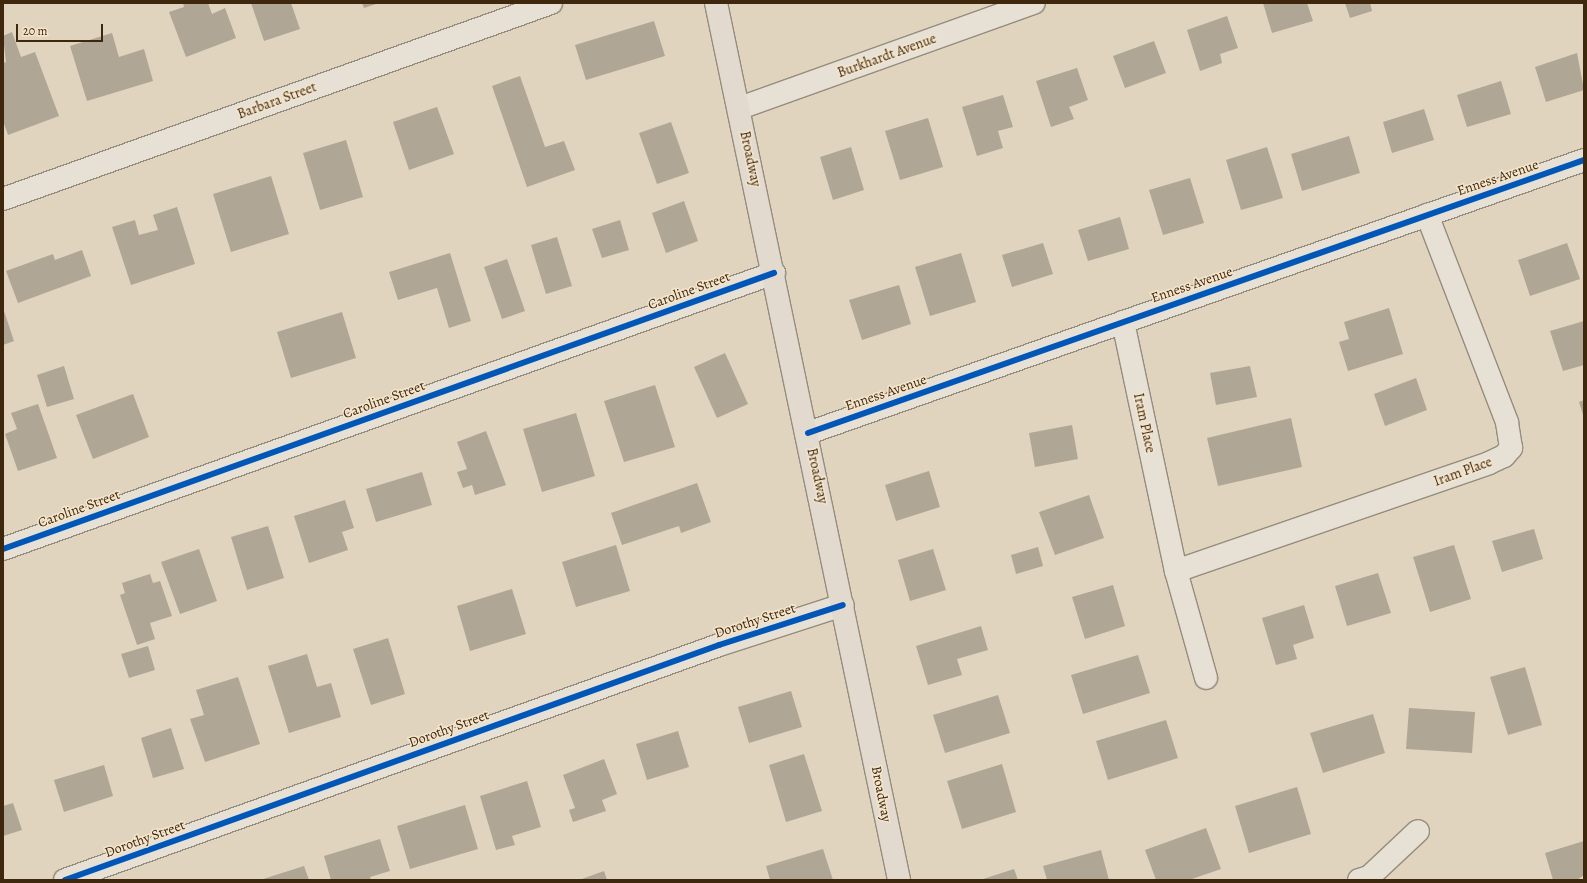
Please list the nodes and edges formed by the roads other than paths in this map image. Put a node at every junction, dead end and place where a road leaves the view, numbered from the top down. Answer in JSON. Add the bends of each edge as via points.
{"nodes":[{"id":1,"x":551,"y":3,"type":"edge"},
{"id":2,"x":716,"y":3,"type":"edge"},
{"id":3,"x":1034,"y":3,"type":"edge"},
{"id":4,"x":740,"y":108,"type":"junction"},
{"id":5,"x":1584,"y":160,"type":"edge"},
{"id":6,"x":3,"y":199,"type":"edge"},
{"id":7,"x":1427,"y":215,"type":"junction"},
{"id":8,"x":774,"y":273,"type":"junction"},
{"id":9,"x":1123,"y":322,"type":"junction"},
{"id":10,"x":808,"y":433,"type":"junction"},
{"id":11,"x":3,"y":549,"type":"edge"},
{"id":12,"x":1176,"y":571,"type":"junction"},
{"id":13,"x":843,"y":605,"type":"junction"},
{"id":14,"x":1206,"y":678,"type":"dead end"},
{"id":15,"x":1418,"y":831,"type":"dead end"},
{"id":16,"x":65,"y":880,"type":"edge"},
{"id":17,"x":899,"y":880,"type":"edge"},
{"id":18,"x":1360,"y":880,"type":"edge"}],
"edges":[{"from":1,"to":6,"type":"street","name":"Barbara Street"},
{"from":2,"to":4,"type":"main road","name":"Broadway"},
{"from":3,"to":4,"type":"street","name":"Burkhardt Avenue"},
{"from":4,"to":8,"type":"main road","name":"Broadway"},
{"from":5,"to":7,"type":"street","name":"Enness Avenue"},
{"from":7,"to":9,"type":"street","name":"Enness Avenue"},
{"from":7,"to":12,"type":"street","name":"Iram Place","via":[[1507,422],[1511,448],[1504,456],[1489,463]]},
{"from":8,"to":10,"type":"main road","name":"Broadway"},
{"from":8,"to":11,"type":"street","name":"Caroline Street"},
{"from":9,"to":10,"type":"street","name":"Enness Avenue"},
{"from":9,"to":12,"type":"street","name":"Iram Place"},
{"from":10,"to":13,"type":"main road","name":"Broadway"},
{"from":12,"to":14,"type":"street","name":"Iram Place"},
{"from":13,"to":16,"type":"street","name":"Dorothy Street","via":[[719,645]]},
{"from":13,"to":17,"type":"main road","name":"Broadway"},
{"from":15,"to":18,"type":"street","via":[[1369,877]]}]}
